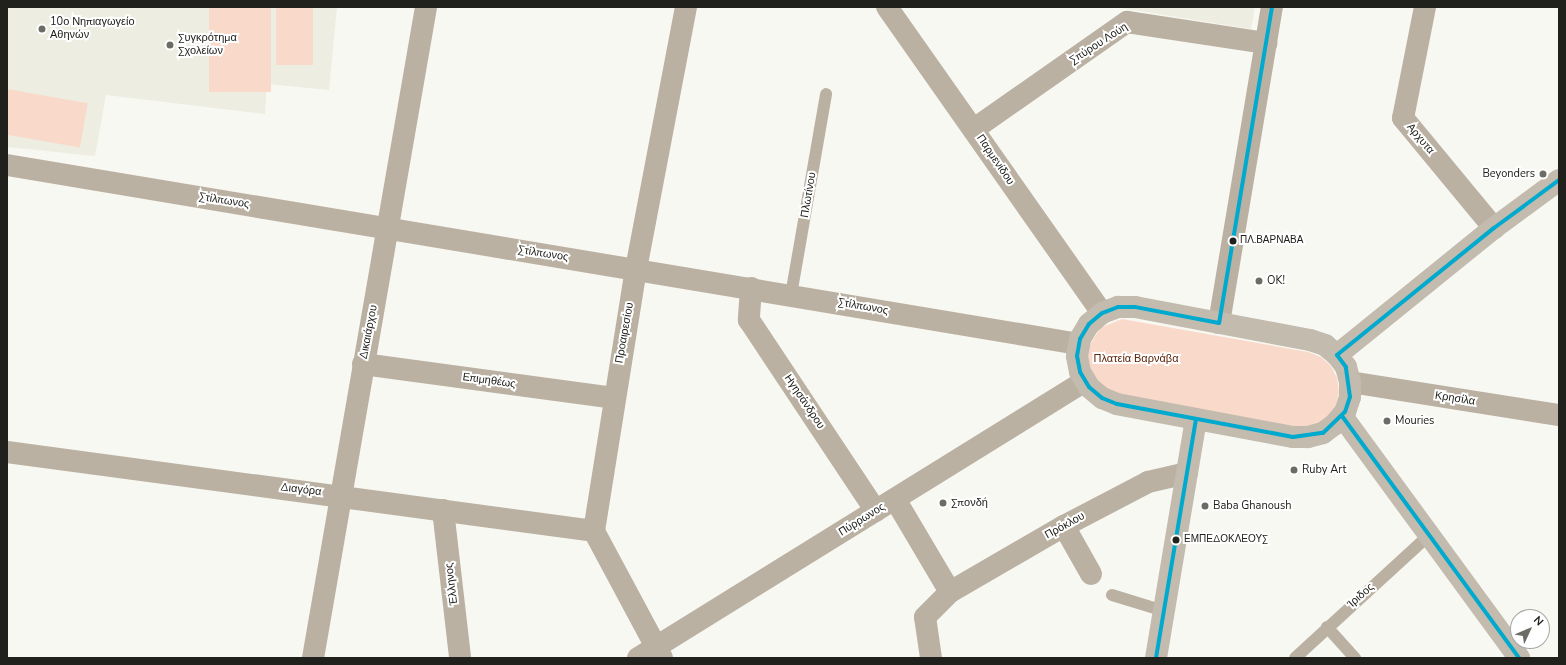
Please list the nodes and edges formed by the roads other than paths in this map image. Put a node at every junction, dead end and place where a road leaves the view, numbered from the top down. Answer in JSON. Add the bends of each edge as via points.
{"nodes":[{"id":1,"x":426,"y":7,"type":"edge"},
{"id":2,"x":686,"y":7,"type":"edge"},
{"id":3,"x":887,"y":7,"type":"edge"},
{"id":4,"x":1272,"y":7,"type":"edge"},
{"id":5,"x":1425,"y":7,"type":"edge"},
{"id":6,"x":1266,"y":43,"type":"junction"},
{"id":7,"x":826,"y":94,"type":"dead end"},
{"id":8,"x":974,"y":129,"type":"junction"},
{"id":9,"x":7,"y":165,"type":"edge"},
{"id":10,"x":1559,"y":180,"type":"edge"},
{"id":11,"x":389,"y":228,"type":"junction"},
{"id":12,"x":1494,"y":228,"type":"junction"},
{"id":13,"x":636,"y":269,"type":"junction"},
{"id":14,"x":751,"y":288,"type":"junction"},
{"id":15,"x":791,"y":295,"type":"junction"},
{"id":16,"x":1102,"y":313,"type":"junction"},
{"id":17,"x":1219,"y":323,"type":"junction"},
{"id":18,"x":1079,"y":344,"type":"junction"},
{"id":19,"x":1337,"y":354,"type":"junction"},
{"id":20,"x":363,"y":364,"type":"junction"},
{"id":21,"x":1085,"y":381,"type":"junction"},
{"id":22,"x":1350,"y":382,"type":"junction"},
{"id":23,"x":614,"y":398,"type":"junction"},
{"id":24,"x":1559,"y":415,"type":"edge"},
{"id":25,"x":1342,"y":416,"type":"junction"},
{"id":26,"x":1196,"y":419,"type":"junction"},
{"id":27,"x":7,"y":452,"type":"edge"},
{"id":28,"x":1187,"y":473,"type":"junction"},
{"id":29,"x":340,"y":495,"type":"junction"},
{"id":30,"x":895,"y":499,"type":"junction"},
{"id":31,"x":443,"y":510,"type":"junction"},
{"id":32,"x":876,"y":511,"type":"junction"},
{"id":33,"x":1064,"y":526,"type":"junction"},
{"id":34,"x":594,"y":531,"type":"junction"},
{"id":35,"x":1429,"y":535,"type":"junction"},
{"id":36,"x":1091,"y":574,"type":"dead end"},
{"id":37,"x":950,"y":592,"type":"junction"},
{"id":38,"x":1112,"y":595,"type":"dead end"},
{"id":39,"x":1164,"y":611,"type":"junction"},
{"id":40,"x":1327,"y":627,"type":"junction"},
{"id":41,"x":652,"y":654,"type":"edge"},
{"id":42,"x":314,"y":658,"type":"edge"},
{"id":43,"x":460,"y":658,"type":"edge"},
{"id":44,"x":931,"y":658,"type":"edge"},
{"id":45,"x":1156,"y":658,"type":"edge"},
{"id":46,"x":1295,"y":658,"type":"edge"},
{"id":47,"x":1355,"y":658,"type":"edge"},
{"id":48,"x":1519,"y":658,"type":"edge"}],
"edges":[{"from":1,"to":11,"type":"street","name":"Δικαιάρχου"},
{"from":2,"to":13,"type":"street","name":"Προαιρεσίου"},
{"from":3,"to":8,"type":"street","name":"Παρμενίδου"},
{"from":4,"to":6,"type":"street"},
{"from":5,"to":12,"type":"street","name":"Αρχυτα","via":[[1403,118]]},
{"from":6,"to":8,"type":"street","name":"Σπύρου Λούη","via":[[1127,22]]},
{"from":6,"to":17,"type":"street"},
{"from":7,"to":15,"type":"lane","name":"Πλωτίνου"},
{"from":8,"to":16,"type":"street","name":"Παρμενίδου"},
{"from":9,"to":11,"type":"street","name":"Στίλπωνος"},
{"from":10,"to":12,"type":"street"},
{"from":11,"to":13,"type":"street","name":"Στίλπωνος"},
{"from":11,"to":20,"type":"street","name":"Δικαιάρχου"},
{"from":12,"to":19,"type":"street"},
{"from":13,"to":14,"type":"street","name":"Στίλπωνος"},
{"from":13,"to":23,"type":"street","name":"Προαιρεσίου"},
{"from":14,"to":15,"type":"street","name":"Στίλπωνος"},
{"from":14,"to":32,"type":"street","name":"Ηγησάνδρου","via":[[749,320]]},
{"from":15,"to":18,"type":"street","name":"Στίλπωνος"},
{"from":16,"to":17,"type":"street","via":[[1118,307],[1135,307]]},
{"from":16,"to":18,"type":"street","via":[[1089,324]]},
{"from":17,"to":19,"type":"street","via":[[1310,340],[1325,345]]},
{"from":18,"to":21,"type":"street","via":[[1077,356],[1080,372]]},
{"from":19,"to":22,"type":"street","via":[[1346,367]]},
{"from":20,"to":23,"type":"street","name":"Επιμηθέως"},
{"from":20,"to":29,"type":"street","name":"Δικαιάρχου"},
{"from":21,"to":26,"type":"street","via":[[1102,398],[1118,404]]},
{"from":21,"to":30,"type":"street","name":"Πύρρωνος"},
{"from":22,"to":24,"type":"street","name":"Κρησίλα"},
{"from":22,"to":25,"type":"street","via":[[1350,397]]},
{"from":23,"to":34,"type":"street","name":"Προαιρεσίου"},
{"from":25,"to":26,"type":"street","via":[[1323,433],[1308,437],[1293,437]]},
{"from":25,"to":35,"type":"street"},
{"from":26,"to":28,"type":"street"},
{"from":27,"to":29,"type":"street","name":"Διαγόρα"},
{"from":28,"to":33,"type":"street","name":"Πρόκλου","via":[[1148,482]]},
{"from":28,"to":39,"type":"street"},
{"from":29,"to":31,"type":"street","name":"Διαγόρα"},
{"from":29,"to":42,"type":"street","name":"Δικαιάρχου"},
{"from":30,"to":32,"type":"street","name":"Πύρρωνος"},
{"from":30,"to":37,"type":"street"},
{"from":31,"to":34,"type":"street","name":"Διαγόρα"},
{"from":31,"to":43,"type":"street","name":"Έλληνος"},
{"from":32,"to":41,"type":"street","name":"Πύρρωνος"},
{"from":33,"to":36,"type":"street"},
{"from":33,"to":37,"type":"street","name":"Πρόκλου"},
{"from":34,"to":41,"type":"street"},
{"from":35,"to":40,"type":"lane","name":"Ίριδος"},
{"from":35,"to":48,"type":"street"},
{"from":37,"to":44,"type":"street","name":"Πρόκλου","via":[[925,617]]},
{"from":38,"to":39,"type":"lane"},
{"from":39,"to":45,"type":"street"},
{"from":40,"to":46,"type":"lane","name":"Ίριδος"},
{"from":40,"to":47,"type":"lane"}]}
